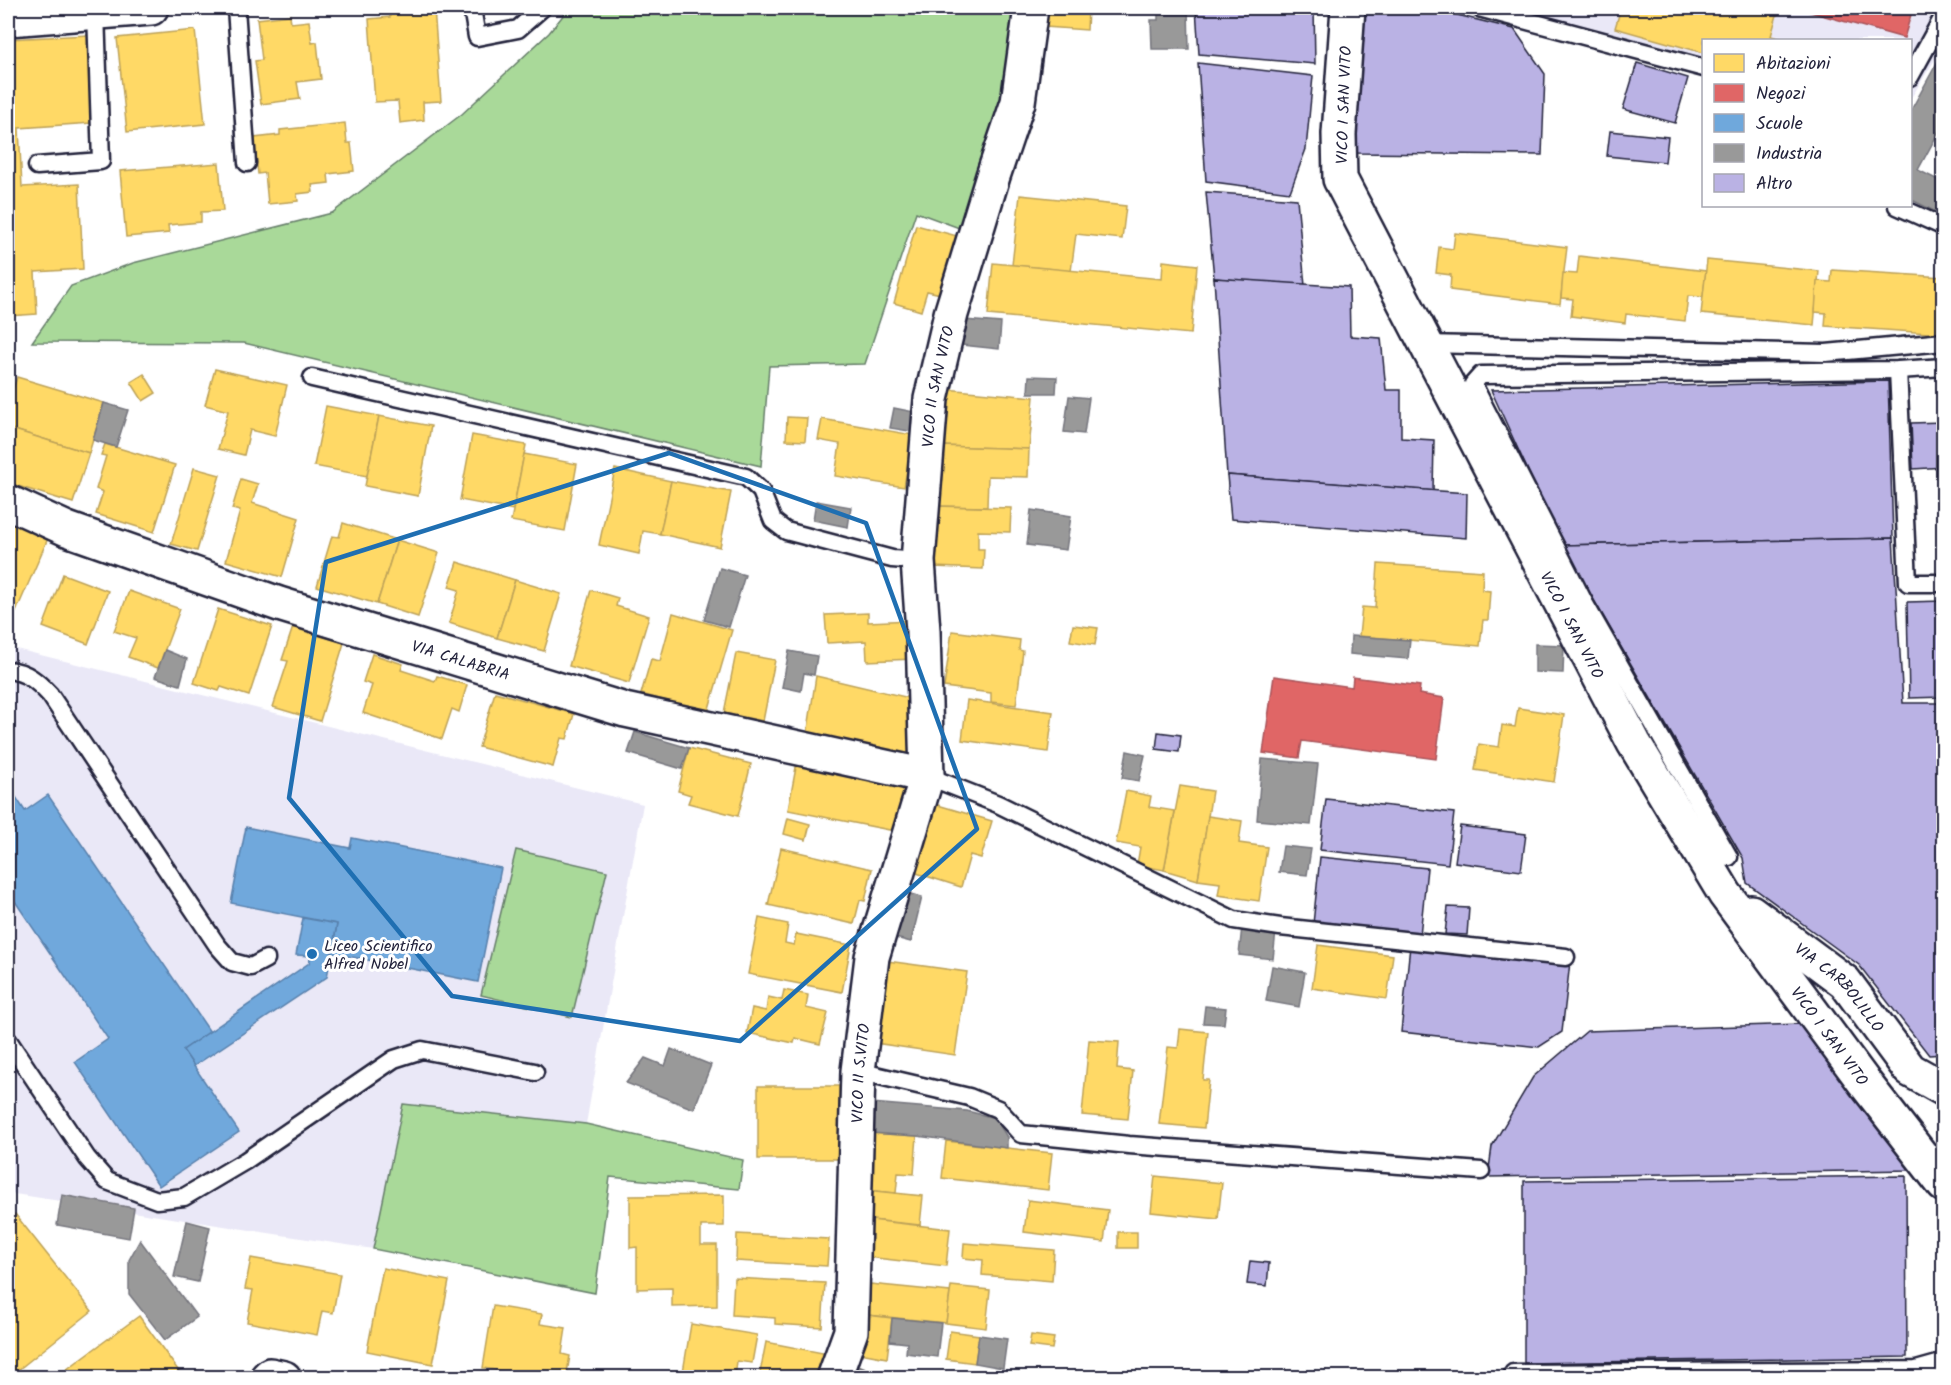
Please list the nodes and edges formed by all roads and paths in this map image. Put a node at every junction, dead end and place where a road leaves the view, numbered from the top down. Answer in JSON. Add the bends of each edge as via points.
{"nodes":[{"id":1,"x":152,"y":8,"type":"edge"},
{"id":2,"x":236,"y":8,"type":"edge"},
{"id":3,"x":472,"y":8,"type":"edge"},
{"id":4,"x":542,"y":8,"type":"edge"},
{"id":5,"x":1031,"y":8,"type":"edge"},
{"id":6,"x":1348,"y":8,"type":"edge"},
{"id":7,"x":1479,"y":8,"type":"edge"},
{"id":8,"x":96,"y":12,"type":"junction"},
{"id":9,"x":1944,"y":15,"type":"edge"},
{"id":10,"x":8,"y":19,"type":"edge"},
{"id":11,"x":1702,"y":67,"type":"edge"},
{"id":12,"x":1912,"y":75,"type":"edge"},
{"id":13,"x":247,"y":163,"type":"dead end"},
{"id":14,"x":37,"y":166,"type":"dead end"},
{"id":15,"x":1899,"y":207,"type":"edge"},
{"id":16,"x":1944,"y":227,"type":"edge"},
{"id":17,"x":1944,"y":342,"type":"edge"},
{"id":18,"x":1426,"y":344,"type":"junction"},
{"id":19,"x":1944,"y":367,"type":"edge"},
{"id":20,"x":1898,"y":370,"type":"junction"},
{"id":21,"x":312,"y":378,"type":"dead end"},
{"id":22,"x":8,"y":502,"type":"edge"},
{"id":23,"x":918,"y":561,"type":"junction"},
{"id":24,"x":1944,"y":583,"type":"edge"},
{"id":25,"x":8,"y":670,"type":"edge"},
{"id":26,"x":927,"y":776,"type":"junction"},
{"id":27,"x":1729,"y":857,"type":"dead end"},
{"id":28,"x":1725,"y":894,"type":"junction"},
{"id":29,"x":1566,"y":957,"type":"dead end"},
{"id":30,"x":266,"y":959,"type":"dead end"},
{"id":31,"x":8,"y":1040,"type":"edge"},
{"id":32,"x":858,"y":1071,"type":"junction"},
{"id":33,"x":535,"y":1072,"type":"dead end"},
{"id":34,"x":1944,"y":1089,"type":"edge"},
{"id":35,"x":1481,"y":1171,"type":"dead end"},
{"id":36,"x":1944,"y":1185,"type":"edge"},
{"id":37,"x":1944,"y":1360,"type":"edge"},
{"id":38,"x":1514,"y":1373,"type":"dead end"},
{"id":39,"x":267,"y":1377,"type":"edge"},
{"id":40,"x":284,"y":1377,"type":"edge"},
{"id":41,"x":834,"y":1377,"type":"edge"}],
"edges":[{"from":1,"to":8,"type":"street"},
{"from":2,"to":13,"type":"lane"},
{"from":3,"to":4,"type":"lane","via":[[477,38],[518,29]]},
{"from":5,"to":23,"type":"street","name":"VICO II SAN VITO","via":[[1018,102],[951,314],[931,399]]},
{"from":6,"to":18,"type":"street","name":"VICO I SAN VITO","via":[[1339,134],[1340,179]]},
{"from":7,"to":11,"type":"lane"},
{"from":8,"to":10,"type":"street"},
{"from":8,"to":14,"type":"lane","via":[[101,161]]},
{"from":9,"to":12,"type":"lane"},
{"from":15,"to":16,"type":"lane"},
{"from":17,"to":18,"type":"lane","via":[[1826,353]]},
{"from":18,"to":28,"type":"street","name":"VICO I SAN VITO","via":[[1634,743]]},
{"from":19,"to":20,"type":"lane"},
{"from":20,"to":24,"type":"lane","via":[[1908,583]]},
{"from":20,"to":27,"type":"lane","via":[[1481,375],[1473,384],[1585,604]]},
{"from":21,"to":23,"type":"lane","via":[[746,477],[761,491],[773,521],[786,531],[892,559]]},
{"from":22,"to":26,"type":"street","name":"VIA CALABRIA","via":[[67,529],[279,604],[625,710]]},
{"from":23,"to":26,"type":"street","name":"VICO II SAN VITO"},
{"from":25,"to":30,"type":"lane","via":[[36,680],[50,695],[232,962],[251,967]]},
{"from":26,"to":29,"type":"lane","via":[[998,804],[1234,920]]},
{"from":26,"to":32,"type":"street","name":"VICO II S.VITO","via":[[872,957]]},
{"from":28,"to":34,"type":"street","name":"VIA CARBOLILLO","via":[[1845,982],[1910,1070]]},
{"from":28,"to":36,"type":"street","name":"VICO I SAN VITO"},
{"from":31,"to":33,"type":"lane","via":[[106,1181],[157,1200],[184,1197],[245,1161],[394,1059],[422,1050]]},
{"from":32,"to":35,"type":"lane","via":[[969,1097],[998,1109],[1021,1134],[1129,1146]]},
{"from":32,"to":41,"type":"street","name":"VICO II S.VITO","via":[[851,1331]]},
{"from":37,"to":38,"type":"lane","via":[[1916,1370]]},
{"from":39,"to":40,"type":"street"}]}
